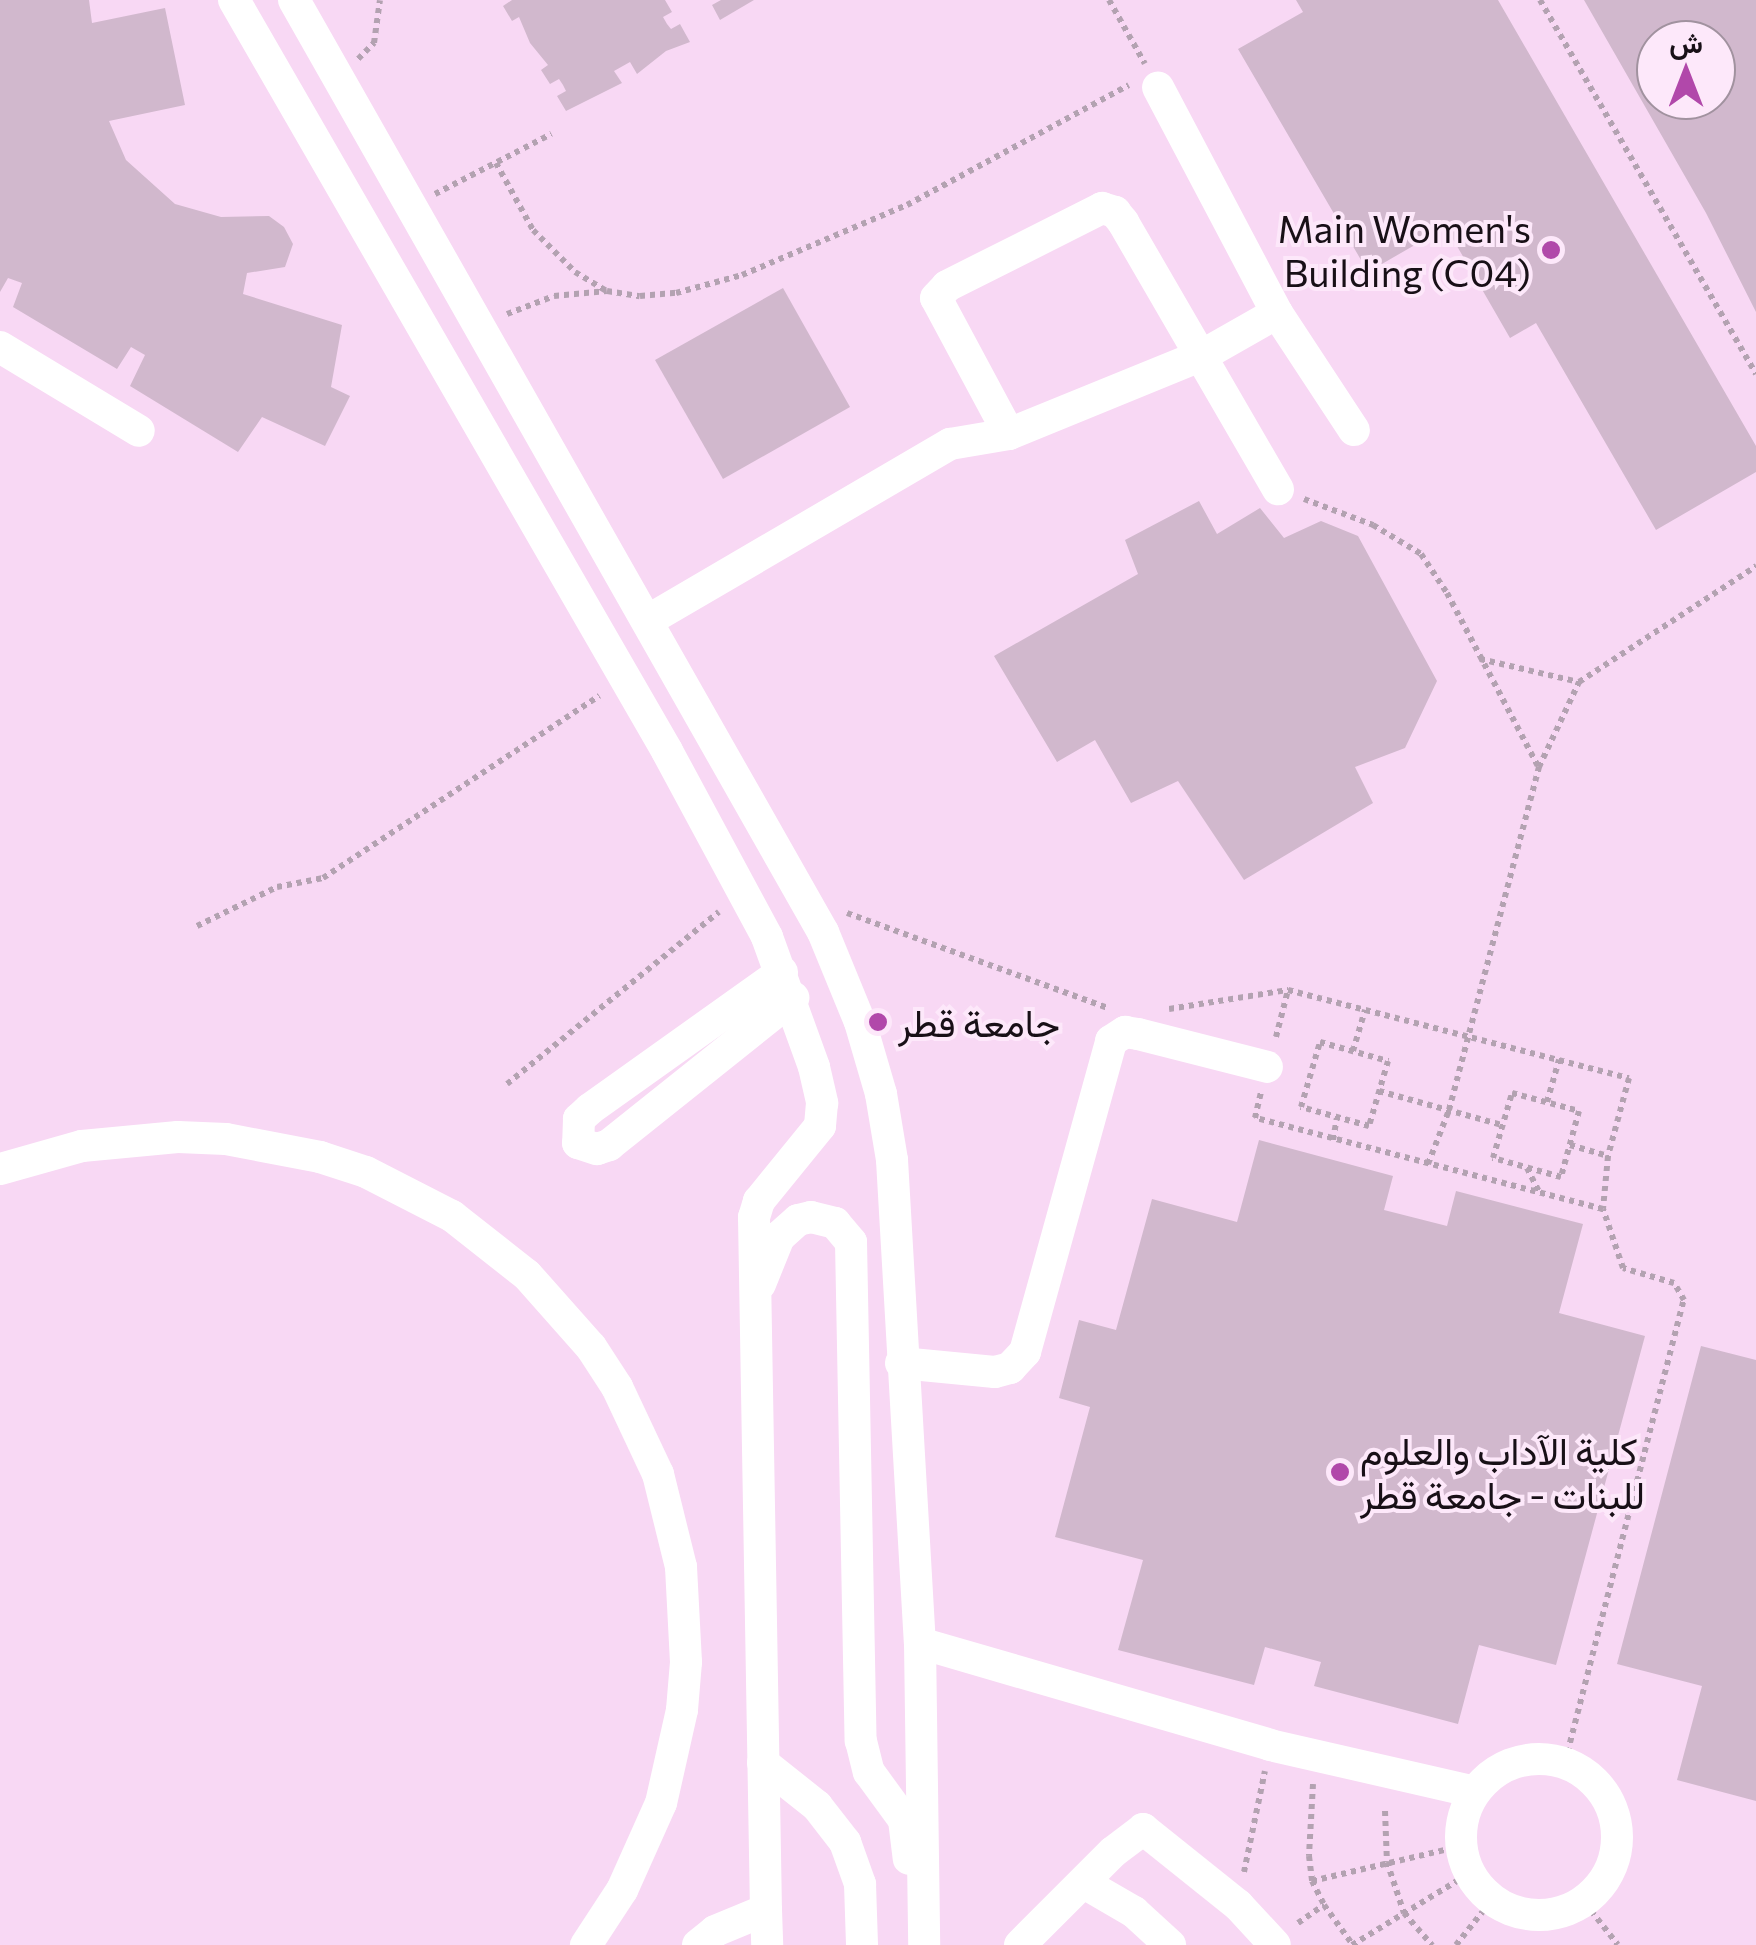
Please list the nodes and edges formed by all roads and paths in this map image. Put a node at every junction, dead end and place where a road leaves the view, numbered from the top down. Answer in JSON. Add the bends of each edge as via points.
{"nodes":[{"id":1,"x":234,"y":0,"type":"edge"},
{"id":2,"x":294,"y":0,"type":"edge"},
{"id":3,"x":380,"y":0,"type":"edge"},
{"id":4,"x":1109,"y":0,"type":"edge"},
{"id":5,"x":1540,"y":0,"type":"edge"},
{"id":6,"x":336,"y":72,"type":"junction"},
{"id":7,"x":1154,"y":80,"type":"junction"},
{"id":8,"x":551,"y":134,"type":"dead end"},
{"id":9,"x":496,"y":163,"type":"junction"},
{"id":10,"x":412,"y":206,"type":"junction"},
{"id":11,"x":607,"y":291,"type":"junction"},
{"id":12,"x":1277,"y":312,"type":"junction"},
{"id":13,"x":478,"y":325,"type":"junction"},
{"id":14,"x":0,"y":347,"type":"edge"},
{"id":15,"x":1203,"y":356,"type":"junction"},
{"id":16,"x":1756,"y":374,"type":"edge"},
{"id":17,"x":1354,"y":430,"type":"dead end"},
{"id":18,"x":138,"y":431,"type":"dead end"},
{"id":19,"x":1009,"y":434,"type":"junction"},
{"id":20,"x":1278,"y":489,"type":"joint"},
{"id":21,"x":1756,"y":566,"type":"edge"},
{"id":22,"x":647,"y":621,"type":"junction"},
{"id":23,"x":1479,"y":659,"type":"junction"},
{"id":24,"x":626,"y":678,"type":"junction"},
{"id":25,"x":1579,"y":682,"type":"junction"},
{"id":26,"x":710,"y":728,"type":"junction"},
{"id":27,"x":667,"y":751,"type":"junction"},
{"id":28,"x":1539,"y":767,"type":"junction"},
{"id":29,"x":743,"y":892,"type":"junction"},
{"id":30,"x":800,"y":896,"type":"junction"},
{"id":31,"x":197,"y":926,"type":"dead end"},
{"id":32,"x":787,"y":985,"type":"junction"},
{"id":33,"x":1288,"y":990,"type":"junction"},
{"id":34,"x":1163,"y":1010,"type":"dead end"},
{"id":35,"x":1365,"y":1010,"type":"junction"},
{"id":36,"x":1127,"y":1015,"type":"dead end"},
{"id":37,"x":1467,"y":1036,"type":"junction"},
{"id":38,"x":1353,"y":1051,"type":"junction"},
{"id":39,"x":1559,"y":1060,"type":"junction"},
{"id":40,"x":1268,"y":1067,"type":"junction"},
{"id":41,"x":507,"y":1084,"type":"dead end"},
{"id":42,"x":1379,"y":1092,"type":"junction"},
{"id":43,"x":1547,"y":1102,"type":"junction"},
{"id":44,"x":1449,"y":1110,"type":"junction"},
{"id":45,"x":1337,"y":1118,"type":"junction"},
{"id":46,"x":1502,"y":1126,"type":"junction"},
{"id":47,"x":1332,"y":1140,"type":"junction"},
{"id":48,"x":1570,"y":1145,"type":"junction"},
{"id":49,"x":1608,"y":1156,"type":"junction"},
{"id":50,"x":1428,"y":1164,"type":"junction"},
{"id":51,"x":1527,"y":1168,"type":"junction"},
{"id":52,"x":0,"y":1170,"type":"edge"},
{"id":53,"x":1540,"y":1193,"type":"junction"},
{"id":54,"x":1603,"y":1209,"type":"junction"},
{"id":55,"x":756,"y":1294,"type":"junction"},
{"id":56,"x":901,"y":1363,"type":"junction"},
{"id":57,"x":920,"y":1643,"type":"junction"},
{"id":58,"x":1270,"y":1746,"type":"junction"},
{"id":59,"x":1318,"y":1756,"type":"junction"},
{"id":60,"x":1565,"y":1762,"type":"junction"},
{"id":61,"x":763,"y":1763,"type":"junction"},
{"id":62,"x":1474,"y":1792,"type":"junction"},
{"id":63,"x":1385,"y":1811,"type":"dead end"},
{"id":64,"x":1465,"y":1859,"type":"junction"},
{"id":65,"x":1387,"y":1862,"type":"junction"},
{"id":66,"x":1312,"y":1881,"type":"junction"},
{"id":67,"x":1084,"y":1883,"type":"junction"},
{"id":68,"x":1492,"y":1900,"type":"junction"},
{"id":69,"x":1585,"y":1903,"type":"junction"},
{"id":70,"x":1238,"y":1905,"type":"junction"},
{"id":71,"x":1324,"y":1905,"type":"junction"},
{"id":72,"x":766,"y":1910,"type":"junction"},
{"id":73,"x":1404,"y":1913,"type":"junction"},
{"id":74,"x":924,"y":1933,"type":"edge"},
{"id":75,"x":1274,"y":1943,"type":"edge"},
{"id":76,"x":586,"y":1945,"type":"edge"},
{"id":77,"x":698,"y":1945,"type":"edge"},
{"id":78,"x":767,"y":1945,"type":"edge"},
{"id":79,"x":862,"y":1945,"type":"edge"},
{"id":80,"x":1020,"y":1945,"type":"edge"},
{"id":81,"x":1170,"y":1945,"type":"edge"},
{"id":82,"x":1353,"y":1945,"type":"edge"},
{"id":83,"x":1432,"y":1945,"type":"edge"},
{"id":84,"x":1456,"y":1945,"type":"edge"},
{"id":85,"x":1618,"y":1945,"type":"edge"}],
"edges":[{"from":1,"to":24,"type":"street"},
{"from":2,"to":6,"type":"street"},
{"from":3,"to":6,"type":"path","via":[[374,43]]},
{"from":4,"to":7,"type":"path"},
{"from":5,"to":16,"type":"path"},
{"from":6,"to":10,"type":"street"},
{"from":7,"to":11,"type":"path","via":[[906,205],[742,276],[676,293]]},
{"from":7,"to":12,"type":"street"},
{"from":8,"to":9,"type":"path"},
{"from":9,"to":10,"type":"path"},
{"from":9,"to":11,"type":"path","via":[[533,230],[575,272]]},
{"from":10,"to":13,"type":"street"},
{"from":11,"to":13,"type":"path","via":[[554,296]]},
{"from":12,"to":15,"type":"street"},
{"from":12,"to":17,"type":"street"},
{"from":13,"to":22,"type":"street"},
{"from":14,"to":18,"type":"street"},
{"from":15,"to":19,"type":"street"},
{"from":15,"to":19,"type":"street","via":[[1123,222],[1102,208],[947,286],[936,298]]},
{"from":15,"to":20,"type":"street"},
{"from":19,"to":22,"type":"street","via":[[950,444]]},
{"from":20,"to":23,"type":"path","via":[[1373,525],[1421,554]]},
{"from":21,"to":25,"type":"path"},
{"from":22,"to":26,"type":"street"},
{"from":23,"to":25,"type":"path"},
{"from":23,"to":28,"type":"path"},
{"from":24,"to":27,"type":"street"},
{"from":24,"to":31,"type":"path","via":[[323,878],[277,886]]},
{"from":25,"to":28,"type":"path"},
{"from":26,"to":27,"type":"street"},
{"from":26,"to":30,"type":"street"},
{"from":27,"to":29,"type":"street"},
{"from":28,"to":37,"type":"path"},
{"from":29,"to":32,"type":"street"},
{"from":29,"to":41,"type":"path"},
{"from":30,"to":36,"type":"path"},
{"from":30,"to":56,"type":"street","via":[[823,932],[860,1022],[881,1094],[892,1160]]},
{"from":32,"to":32,"type":"street","via":[[590,1109],[579,1119],[578,1143],[597,1150],[609,1145]]},
{"from":32,"to":55,"type":"street","via":[[824,1114],[754,1211]]},
{"from":33,"to":34,"type":"path"},
{"from":33,"to":35,"type":"path"},
{"from":33,"to":40,"type":"path"},
{"from":35,"to":37,"type":"path"},
{"from":35,"to":38,"type":"path"},
{"from":37,"to":39,"type":"path"},
{"from":37,"to":44,"type":"path"},
{"from":38,"to":42,"type":"path","via":[[1388,1061]]},
{"from":38,"to":45,"type":"path","via":[[1320,1042],[1301,1107]]},
{"from":39,"to":43,"type":"path"},
{"from":39,"to":49,"type":"path","via":[[1629,1078]]},
{"from":40,"to":47,"type":"path","via":[[1255,1118]]},
{"from":40,"to":56,"type":"street","via":[[1138,1034],[1124,1032],[1111,1041],[1025,1352],[995,1372]]},
{"from":42,"to":44,"type":"path"},
{"from":42,"to":45,"type":"path","via":[[1369,1126]]},
{"from":43,"to":46,"type":"path","via":[[1512,1092]]},
{"from":43,"to":48,"type":"path","via":[[1580,1111]]},
{"from":44,"to":46,"type":"path"},
{"from":44,"to":50,"type":"path"},
{"from":45,"to":47,"type":"path"},
{"from":46,"to":51,"type":"path","via":[[1493,1158]]},
{"from":47,"to":50,"type":"path"},
{"from":48,"to":49,"type":"path"},
{"from":48,"to":51,"type":"path","via":[[1561,1177]]},
{"from":49,"to":54,"type":"path"},
{"from":50,"to":53,"type":"path"},
{"from":51,"to":53,"type":"path"},
{"from":52,"to":76,"type":"street","via":[[82,1146],[146,1138],[226,1139],[320,1157],[452,1216],[527,1275],[591,1347],[658,1474],[681,1566],[686,1662],[660,1803],[622,1890]]},
{"from":53,"to":54,"type":"path"},
{"from":54,"to":60,"type":"path","via":[[1623,1268],[1674,1283],[1684,1300]]},
{"from":55,"to":61,"type":"street"},
{"from":55,"to":74,"type":"street","via":[[787,1227],[810,1217],[845,1231],[854,1254],[856,1306],[861,1741],[868,1772],[904,1820]]},
{"from":56,"to":57,"type":"street"},
{"from":57,"to":58,"type":"street"},
{"from":57,"to":74,"type":"street"},
{"from":58,"to":59,"type":"street"},
{"from":58,"to":70,"type":"path"},
{"from":59,"to":62,"type":"street"},
{"from":59,"to":66,"type":"path"},
{"from":60,"to":62,"type":"street","via":[[1521,1760]]},
{"from":60,"to":69,"type":"street","via":[[1605,1793],[1618,1828],[1613,1866]]},
{"from":61,"to":72,"type":"street"},
{"from":61,"to":79,"type":"street","via":[[817,1806],[845,1842],[860,1884]]},
{"from":62,"to":64,"type":"street","via":[[1461,1827]]},
{"from":63,"to":65,"type":"path"},
{"from":64,"to":65,"type":"path"},
{"from":64,"to":68,"type":"street"},
{"from":64,"to":73,"type":"path"},
{"from":65,"to":66,"type":"path"},
{"from":65,"to":73,"type":"path"},
{"from":66,"to":71,"type":"path"},
{"from":67,"to":70,"type":"street","via":[[1142,1829]]},
{"from":67,"to":80,"type":"street"},
{"from":67,"to":81,"type":"street","via":[[1134,1912]]},
{"from":68,"to":69,"type":"street","via":[[1538,1916]]},
{"from":68,"to":84,"type":"path"},
{"from":69,"to":85,"type":"path"},
{"from":70,"to":75,"type":"street"},
{"from":71,"to":75,"type":"path"},
{"from":71,"to":82,"type":"path"},
{"from":72,"to":77,"type":"street"},
{"from":72,"to":78,"type":"street"},
{"from":73,"to":82,"type":"path"},
{"from":73,"to":83,"type":"path"}]}
